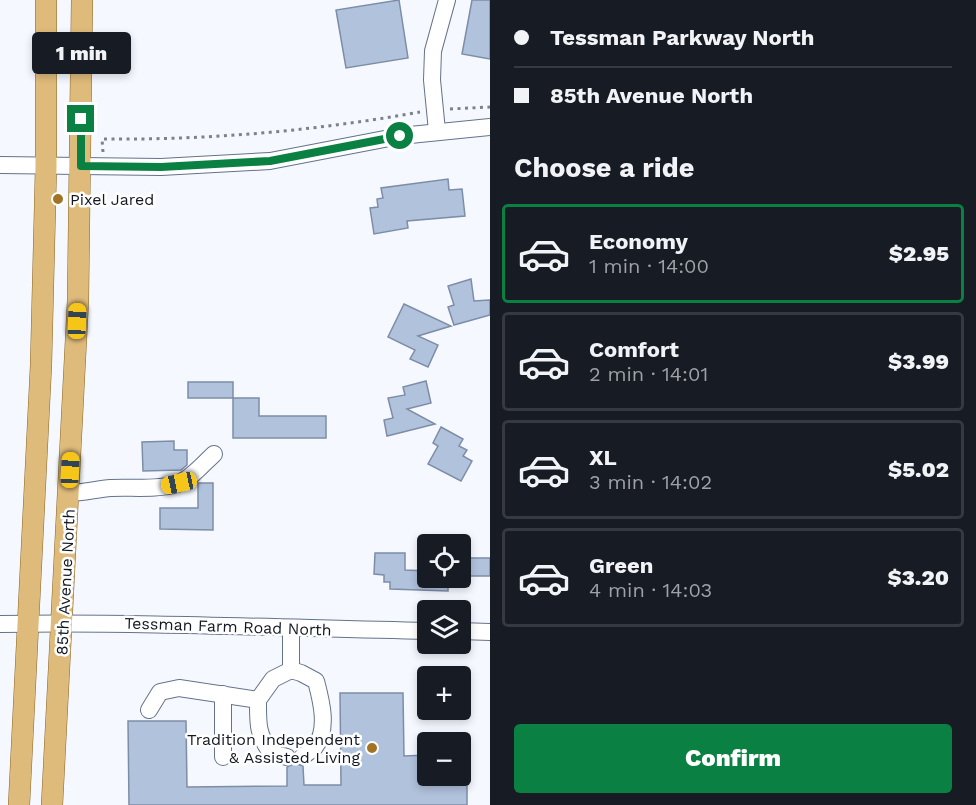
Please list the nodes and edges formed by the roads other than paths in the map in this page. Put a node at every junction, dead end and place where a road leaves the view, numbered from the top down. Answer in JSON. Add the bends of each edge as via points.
{"nodes":[{"id":1,"x":46,"y":0,"type":"edge"},
{"id":2,"x":82,"y":0,"type":"edge"},
{"id":3,"x":447,"y":0,"type":"edge"},
{"id":4,"x":490,"y":127,"type":"edge"},
{"id":5,"x":437,"y":131,"type":"junction"},
{"id":6,"x":0,"y":165,"type":"edge"},
{"id":7,"x":46,"y":166,"type":"junction"},
{"id":8,"x":81,"y":166,"type":"junction"},
{"id":9,"x":214,"y":454,"type":"dead end"},
{"id":10,"x":69,"y":493,"type":"junction"},
{"id":11,"x":63,"y":623,"type":"junction"},
{"id":12,"x":0,"y":624,"type":"edge"},
{"id":13,"x":28,"y":624,"type":"junction"},
{"id":14,"x":291,"y":628,"type":"junction"},
{"id":15,"x":417,"y":631,"type":"edge"},
{"id":16,"x":471,"y":631,"type":"edge"},
{"id":17,"x":490,"y":632,"type":"edge"},
{"id":18,"x":291,"y":670,"type":"junction"},
{"id":19,"x":223,"y":694,"type":"junction"},
{"id":20,"x":258,"y":700,"type":"junction"},
{"id":21,"x":148,"y":710,"type":"dead end"},
{"id":22,"x":223,"y":756,"type":"dead end"},
{"id":23,"x":19,"y":805,"type":"edge"},
{"id":24,"x":52,"y":805,"type":"edge"}],
"edges":[{"from":1,"to":7,"type":"main road"},
{"from":2,"to":8,"type":"main road","name":"85th Avenue North"},
{"from":3,"to":5,"type":"street","via":[[433,51]]},
{"from":4,"to":5,"type":"street"},
{"from":5,"to":8,"type":"street","via":[[270,161],[161,167]]},
{"from":6,"to":7,"type":"street"},
{"from":7,"to":8,"type":"street"},
{"from":7,"to":13,"type":"main road"},
{"from":8,"to":10,"type":"main road","name":"85th Avenue North"},
{"from":9,"to":10,"type":"street","via":[[179,483]]},
{"from":10,"to":11,"type":"main road","name":"85th Avenue North"},
{"from":11,"to":13,"type":"street","name":"Tessman Farm Road North"},
{"from":11,"to":14,"type":"street","name":"Tessman Farm Road North"},
{"from":11,"to":24,"type":"main road","name":"85th Avenue North"},
{"from":12,"to":13,"type":"street","name":"Tessman Farm Road North"},
{"from":13,"to":23,"type":"main road"},
{"from":14,"to":15,"type":"street","name":"Tessman Farm Road North"},
{"from":14,"to":18,"type":"street"},
{"from":16,"to":17,"type":"street"},
{"from":18,"to":20,"type":"street","via":[[273,679]]},
{"from":18,"to":20,"type":"street","via":[[316,681],[322,704],[322,729],[315,746],[295,756],[271,753],[261,740]]},
{"from":19,"to":20,"type":"street"},
{"from":19,"to":21,"type":"street","via":[[179,688],[160,692]]},
{"from":19,"to":22,"type":"street"}]}
